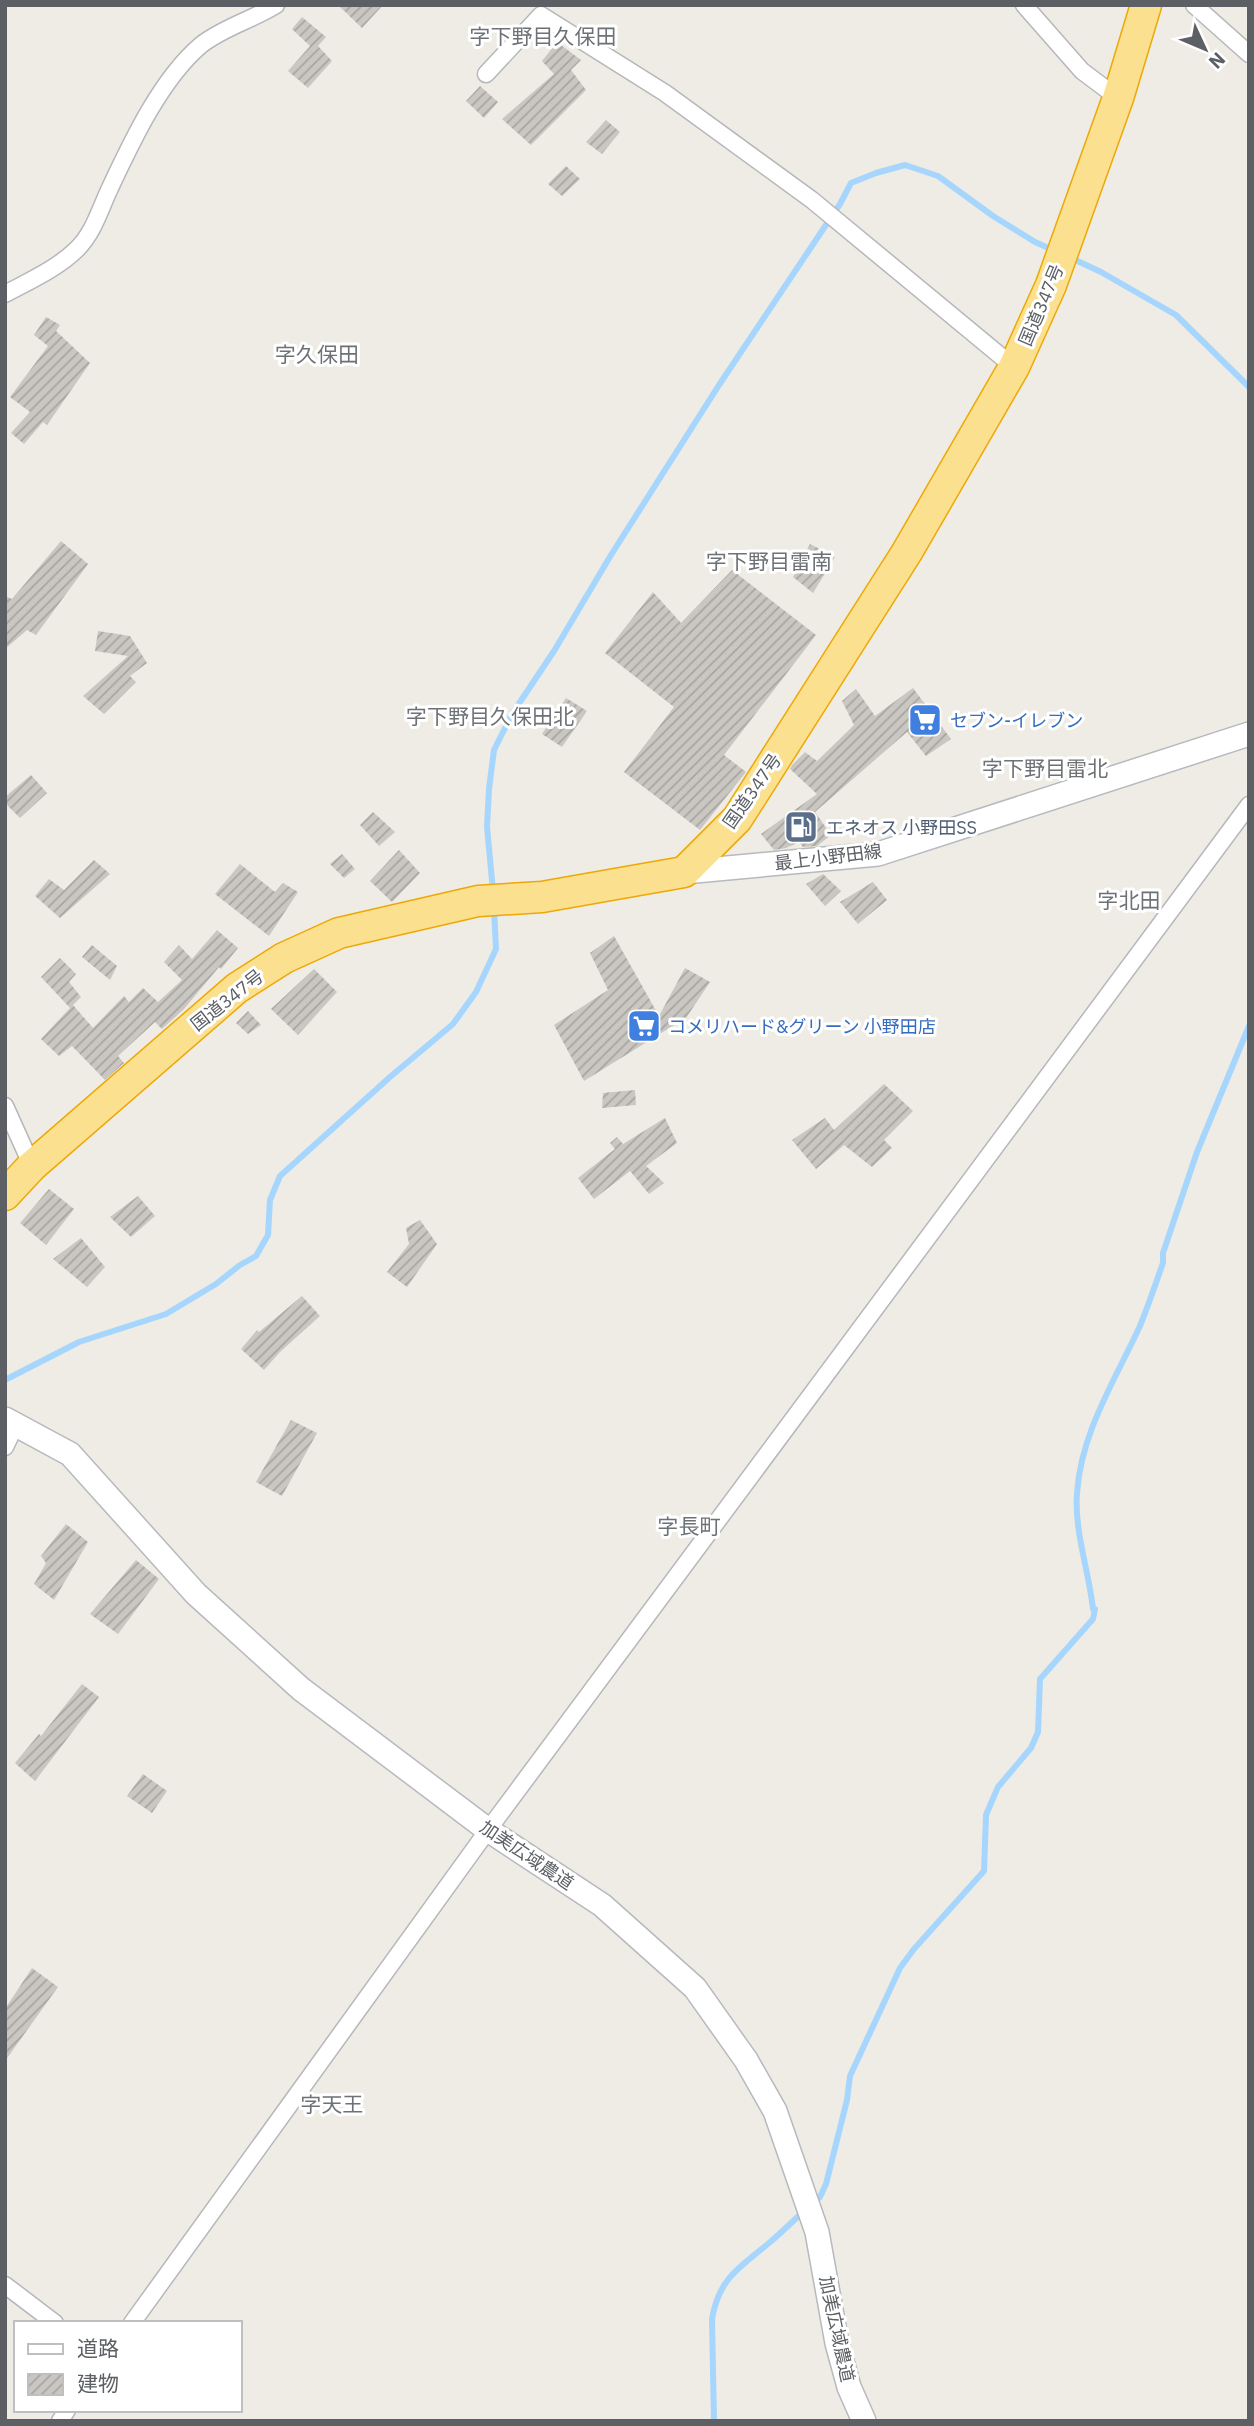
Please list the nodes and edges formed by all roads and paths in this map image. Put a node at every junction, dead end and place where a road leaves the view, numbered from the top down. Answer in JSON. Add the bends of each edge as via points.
{"nodes":[{"id":1,"x":276,"y":5,"type":"edge"},
{"id":2,"x":1024,"y":5,"type":"edge"},
{"id":3,"x":1146,"y":5,"type":"edge"},
{"id":4,"x":1194,"y":5,"type":"edge"},
{"id":5,"x":1249,"y":54,"type":"edge"},
{"id":6,"x":486,"y":74,"type":"dead end"},
{"id":7,"x":1118,"y":98,"type":"junction"},
{"id":8,"x":5,"y":294,"type":"edge"},
{"id":9,"x":1014,"y":367,"type":"junction"},
{"id":10,"x":1249,"y":734,"type":"edge"},
{"id":11,"x":1249,"y":805,"type":"edge"},
{"id":12,"x":684,"y":872,"type":"junction"},
{"id":13,"x":5,"y":1106,"type":"edge"},
{"id":14,"x":32,"y":1166,"type":"junction"},
{"id":15,"x":5,"y":1195,"type":"edge"},
{"id":16,"x":10,"y":1421,"type":"edge"},
{"id":17,"x":5,"y":1447,"type":"edge"},
{"id":18,"x":488,"y":1830,"type":"junction"},
{"id":19,"x":5,"y":2285,"type":"edge"},
{"id":20,"x":52,"y":2321,"type":"edge"},
{"id":21,"x":133,"y":2321,"type":"edge"},
{"id":22,"x":864,"y":2421,"type":"edge"}],
"edges":[{"from":1,"to":8,"type":"street","via":[[237,23],[186,61],[128,151],[94,226],[77,249]]},
{"from":2,"to":7,"type":"street","via":[[1082,71]]},
{"from":3,"to":7,"type":"highway","name":"国道347号"},
{"from":4,"to":5,"type":"street"},
{"from":6,"to":9,"type":"street","via":[[541,15],[665,93],[821,208]]},
{"from":7,"to":9,"type":"highway","name":"国道347号","via":[[1062,254]]},
{"from":9,"to":12,"type":"highway","name":"国道347号","via":[[907,552],[737,819]]},
{"from":10,"to":12,"type":"street","name":"最上小野田線","via":[[878,854]]},
{"from":11,"to":18,"type":"street"},
{"from":12,"to":14,"type":"highway","name":"国道347号","via":[[542,897],[478,901],[340,933],[284,958],[237,988]]},
{"from":13,"to":14,"type":"street"},
{"from":14,"to":15,"type":"highway","name":"国道347号"},
{"from":16,"to":17,"type":"street"},
{"from":16,"to":18,"type":"street","name":"加美広域農道","via":[[70,1454],[196,1594],[301,1689]]},
{"from":18,"to":21,"type":"street"},
{"from":18,"to":22,"type":"street","name":"加美広域農道","via":[[603,1905],[685,1978],[746,2060],[775,2111],[817,2232],[840,2354]]},
{"from":19,"to":20,"type":"street"}]}
